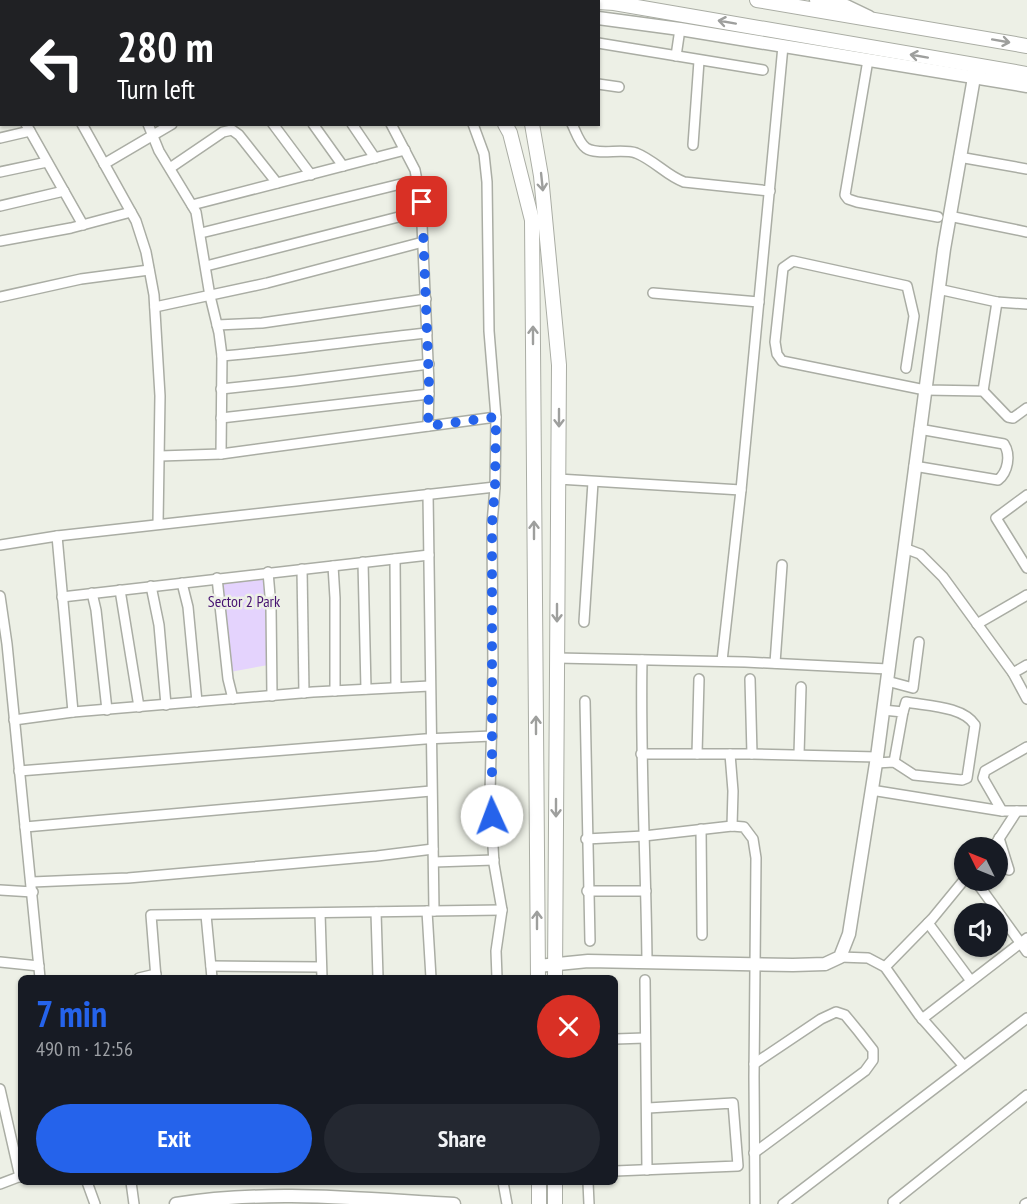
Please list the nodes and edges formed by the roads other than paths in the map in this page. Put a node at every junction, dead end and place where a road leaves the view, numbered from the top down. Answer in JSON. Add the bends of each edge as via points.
{"nodes":[{"id":1,"x":757,"y":0,"type":"edge"},
{"id":2,"x":816,"y":0,"type":"edge"},
{"id":3,"x":614,"y":1,"type":"edge"},
{"id":4,"x":600,"y":18,"type":"edge"},
{"id":5,"x":873,"y":20,"type":"junction"},
{"id":6,"x":680,"y":29,"type":"junction"},
{"id":7,"x":600,"y":43,"type":"edge"},
{"id":8,"x":783,"y":46,"type":"junction"},
{"id":9,"x":1027,"y":46,"type":"edge"},
{"id":10,"x":676,"y":56,"type":"junction"},
{"id":11,"x":868,"y":60,"type":"junction"},
{"id":12,"x":699,"y":61,"type":"junction"},
{"id":13,"x":763,"y":70,"type":"dead end"},
{"id":14,"x":975,"y":71,"type":"junction"},
{"id":15,"x":1027,"y":74,"type":"edge"},
{"id":16,"x":600,"y":84,"type":"edge"},
{"id":17,"x":1027,"y":86,"type":"edge"},
{"id":18,"x":619,"y":87,"type":"dead end"},
{"id":19,"x":83,"y":126,"type":"edge"},
{"id":20,"x":149,"y":126,"type":"edge"},
{"id":21,"x":168,"y":126,"type":"edge"},
{"id":22,"x":274,"y":126,"type":"edge"},
{"id":23,"x":314,"y":126,"type":"edge"},
{"id":24,"x":353,"y":126,"type":"edge"},
{"id":25,"x":392,"y":126,"type":"edge"},
{"id":26,"x":474,"y":126,"type":"edge"},
{"id":27,"x":506,"y":126,"type":"edge"},
{"id":28,"x":532,"y":126,"type":"edge"},
{"id":29,"x":573,"y":126,"type":"edge"},
{"id":30,"x":28,"y":128,"type":"edge"},
{"id":31,"x":154,"y":134,"type":"junction"},
{"id":32,"x":0,"y":138,"type":"edge"},
{"id":33,"x":693,"y":145,"type":"dead end"},
{"id":34,"x":405,"y":150,"type":"junction"},
{"id":35,"x":959,"y":157,"type":"junction"},
{"id":36,"x":375,"y":158,"type":"junction"},
{"id":37,"x":47,"y":162,"type":"junction"},
{"id":38,"x":104,"y":164,"type":"junction"},
{"id":39,"x":343,"y":166,"type":"junction"},
{"id":40,"x":170,"y":168,"type":"junction"},
{"id":41,"x":1027,"y":169,"type":"edge"},
{"id":42,"x":0,"y":172,"type":"edge"},
{"id":43,"x":311,"y":175,"type":"junction"},
{"id":44,"x":417,"y":180,"type":"junction"},
{"id":45,"x":277,"y":183,"type":"junction"},
{"id":46,"x":64,"y":190,"type":"junction"},
{"id":47,"x":770,"y":191,"type":"junction"},
{"id":48,"x":192,"y":205,"type":"junction"},
{"id":49,"x":0,"y":206,"type":"edge"},
{"id":50,"x":422,"y":211,"type":"junction"},
{"id":51,"x":131,"y":212,"type":"junction"},
{"id":52,"x":944,"y":217,"type":"junction"},
{"id":53,"x":83,"y":225,"type":"junction"},
{"id":54,"x":1027,"y":232,"type":"edge"},
{"id":55,"x":201,"y":233,"type":"junction"},
{"id":56,"x":0,"y":241,"type":"edge"},
{"id":57,"x":423,"y":242,"type":"junction"},
{"id":58,"x":206,"y":266,"type":"junction"},
{"id":59,"x":149,"y":270,"type":"junction"},
{"id":60,"x":938,"y":289,"type":"junction"},
{"id":61,"x":653,"y":293,"type":"dead end"},
{"id":62,"x":210,"y":296,"type":"junction"},
{"id":63,"x":0,"y":297,"type":"edge"},
{"id":64,"x":426,"y":299,"type":"junction"},
{"id":65,"x":759,"y":302,"type":"junction"},
{"id":66,"x":997,"y":302,"type":"junction"},
{"id":67,"x":1027,"y":304,"type":"edge"},
{"id":68,"x":155,"y":308,"type":"junction"},
{"id":69,"x":218,"y":325,"type":"junction"},
{"id":70,"x":427,"y":333,"type":"junction"},
{"id":71,"x":222,"y":356,"type":"junction"},
{"id":72,"x":429,"y":364,"type":"junction"},
{"id":73,"x":906,"y":368,"type":"dead end"},
{"id":74,"x":221,"y":389,"type":"junction"},
{"id":75,"x":925,"y":390,"type":"junction"},
{"id":76,"x":983,"y":391,"type":"junction"},
{"id":77,"x":429,"y":394,"type":"junction"},
{"id":78,"x":1027,"y":408,"type":"edge"},
{"id":79,"x":496,"y":417,"type":"junction"},
{"id":80,"x":220,"y":418,"type":"junction"},
{"id":81,"x":428,"y":426,"type":"junction"},
{"id":82,"x":919,"y":429,"type":"junction"},
{"id":83,"x":221,"y":454,"type":"junction"},
{"id":84,"x":160,"y":456,"type":"junction"},
{"id":85,"x":914,"y":466,"type":"junction"},
{"id":86,"x":558,"y":479,"type":"junction"},
{"id":87,"x":593,"y":482,"type":"junction"},
{"id":88,"x":495,"y":487,"type":"junction"},
{"id":89,"x":741,"y":490,"type":"junction"},
{"id":90,"x":428,"y":494,"type":"junction"},
{"id":91,"x":1027,"y":495,"type":"edge"},
{"id":92,"x":158,"y":524,"type":"junction"},
{"id":93,"x":57,"y":536,"type":"junction"},
{"id":94,"x":0,"y":545,"type":"edge"},
{"id":95,"x":904,"y":548,"type":"junction"},
{"id":96,"x":429,"y":555,"type":"junction"},
{"id":97,"x":394,"y":559,"type":"junction"},
{"id":98,"x":363,"y":562,"type":"junction"},
{"id":99,"x":782,"y":565,"type":"dead end"},
{"id":100,"x":333,"y":566,"type":"junction"},
{"id":101,"x":1027,"y":568,"type":"edge"},
{"id":102,"x":302,"y":569,"type":"junction"},
{"id":103,"x":268,"y":572,"type":"junction"},
{"id":104,"x":217,"y":578,"type":"junction"},
{"id":105,"x":182,"y":583,"type":"junction"},
{"id":106,"x":151,"y":586,"type":"junction"},
{"id":107,"x":120,"y":590,"type":"junction"},
{"id":108,"x":92,"y":594,"type":"junction"},
{"id":109,"x":1027,"y":595,"type":"edge"},
{"id":110,"x":0,"y":596,"type":"edge"},
{"id":111,"x":62,"y":597,"type":"junction"},
{"id":112,"x":584,"y":622,"type":"dead end"},
{"id":113,"x":977,"y":624,"type":"junction"},
{"id":114,"x":919,"y":642,"type":"dead end"},
{"id":115,"x":557,"y":658,"type":"junction"},
{"id":116,"x":642,"y":660,"type":"junction"},
{"id":117,"x":722,"y":662,"type":"junction"},
{"id":118,"x":775,"y":663,"type":"junction"},
{"id":119,"x":1027,"y":665,"type":"edge"},
{"id":120,"x":1013,"y":673,"type":"junction"},
{"id":121,"x":887,"y":675,"type":"junction"},
{"id":122,"x":699,"y":679,"type":"dead end"},
{"id":123,"x":750,"y":680,"type":"dead end"},
{"id":124,"x":430,"y":686,"type":"junction"},
{"id":125,"x":396,"y":687,"type":"junction"},
{"id":126,"x":801,"y":687,"type":"dead end"},
{"id":127,"x":913,"y":688,"type":"junction"},
{"id":128,"x":366,"y":689,"type":"junction"},
{"id":129,"x":335,"y":691,"type":"junction"},
{"id":130,"x":304,"y":693,"type":"junction"},
{"id":131,"x":272,"y":696,"type":"junction"},
{"id":132,"x":233,"y":699,"type":"junction"},
{"id":133,"x":1027,"y":699,"type":"edge"},
{"id":134,"x":585,"y":701,"type":"dead end"},
{"id":135,"x":197,"y":702,"type":"junction"},
{"id":136,"x":166,"y":705,"type":"junction"},
{"id":137,"x":139,"y":707,"type":"junction"},
{"id":138,"x":107,"y":710,"type":"junction"},
{"id":139,"x":883,"y":710,"type":"junction"},
{"id":140,"x":72,"y":712,"type":"junction"},
{"id":141,"x":903,"y":712,"type":"junction"},
{"id":142,"x":969,"y":712,"type":"dead end"},
{"id":143,"x":14,"y":720,"type":"junction"},
{"id":144,"x":492,"y":736,"type":"junction"},
{"id":145,"x":431,"y":739,"type":"junction"},
{"id":146,"x":1027,"y":747,"type":"edge"},
{"id":147,"x":730,"y":753,"type":"junction"},
{"id":148,"x":641,"y":754,"type":"junction"},
{"id":149,"x":697,"y":754,"type":"junction"},
{"id":150,"x":752,"y":754,"type":"junction"},
{"id":151,"x":799,"y":754,"type":"junction"},
{"id":152,"x":876,"y":760,"type":"junction"},
{"id":153,"x":894,"y":762,"type":"junction"},
{"id":154,"x":19,"y":771,"type":"junction"},
{"id":155,"x":871,"y":790,"type":"junction"},
{"id":156,"x":431,"y":791,"type":"junction"},
{"id":157,"x":1002,"y":811,"type":"junction"},
{"id":158,"x":1022,"y":811,"type":"edge"},
{"id":159,"x":732,"y":826,"type":"junction"},
{"id":160,"x":24,"y":827,"type":"junction"},
{"id":161,"x":701,"y":829,"type":"junction"},
{"id":162,"x":644,"y":836,"type":"junction"},
{"id":163,"x":1000,"y":837,"type":"edge"},
{"id":164,"x":586,"y":839,"type":"junction"},
{"id":165,"x":433,"y":849,"type":"junction"},
{"id":166,"x":494,"y":860,"type":"junction"},
{"id":167,"x":434,"y":862,"type":"junction"},
{"id":168,"x":1008,"y":867,"type":"edge"},
{"id":169,"x":1009,"y":870,"type":"dead end"},
{"id":170,"x":32,"y":887,"type":"junction"},
{"id":171,"x":0,"y":890,"type":"edge"},
{"id":172,"x":587,"y":891,"type":"junction"},
{"id":173,"x":646,"y":891,"type":"junction"},
{"id":174,"x":955,"y":891,"type":"edge"},
{"id":175,"x":984,"y":891,"type":"edge"},
{"id":176,"x":502,"y":910,"type":"junction"},
{"id":177,"x":430,"y":911,"type":"junction"},
{"id":178,"x":376,"y":912,"type":"junction"},
{"id":179,"x":320,"y":913,"type":"junction"},
{"id":180,"x":206,"y":915,"type":"junction"},
{"id":181,"x":928,"y":923,"type":"junction"},
{"id":182,"x":702,"y":935,"type":"dead end"},
{"id":183,"x":590,"y":941,"type":"dead end"},
{"id":184,"x":1024,"y":941,"type":"edge"},
{"id":185,"x":1027,"y":952,"type":"edge"},
{"id":186,"x":840,"y":957,"type":"junction"},
{"id":187,"x":646,"y":961,"type":"junction"},
{"id":188,"x":0,"y":962,"type":"edge"},
{"id":189,"x":555,"y":964,"type":"junction"},
{"id":190,"x":754,"y":964,"type":"junction"},
{"id":191,"x":39,"y":966,"type":"junction"},
{"id":192,"x":212,"y":966,"type":"junction"},
{"id":193,"x":321,"y":967,"type":"junction"},
{"id":194,"x":885,"y":967,"type":"junction"},
{"id":195,"x":538,"y":972,"type":"edge"},
{"id":196,"x":40,"y":975,"type":"edge"},
{"id":197,"x":156,"y":975,"type":"edge"},
{"id":198,"x":212,"y":975,"type":"edge"},
{"id":199,"x":322,"y":975,"type":"edge"},
{"id":200,"x":378,"y":975,"type":"edge"},
{"id":201,"x":430,"y":975,"type":"edge"},
{"id":202,"x":497,"y":975,"type":"edge"},
{"id":203,"x":555,"y":975,"type":"edge"},
{"id":204,"x":645,"y":980,"type":"dead end"},
{"id":205,"x":971,"y":981,"type":"junction"},
{"id":206,"x":922,"y":1019,"type":"junction"},
{"id":207,"x":1026,"y":1019,"type":"edge"},
{"id":208,"x":1027,"y":1031,"type":"edge"},
{"id":209,"x":645,"y":1038,"type":"junction"},
{"id":210,"x":618,"y":1039,"type":"edge"},
{"id":211,"x":754,"y":1065,"type":"junction"},
{"id":212,"x":963,"y":1065,"type":"junction"},
{"id":213,"x":0,"y":1089,"type":"edge"},
{"id":214,"x":1027,"y":1095,"type":"edge"},
{"id":215,"x":648,"y":1108,"type":"junction"},
{"id":216,"x":754,"y":1153,"type":"junction"},
{"id":217,"x":18,"y":1164,"type":"edge"},
{"id":218,"x":647,"y":1170,"type":"junction"},
{"id":219,"x":618,"y":1171,"type":"edge"},
{"id":220,"x":18,"y":1178,"type":"edge"},
{"id":221,"x":0,"y":1184,"type":"edge"},
{"id":222,"x":88,"y":1185,"type":"edge"},
{"id":223,"x":131,"y":1185,"type":"edge"},
{"id":224,"x":504,"y":1185,"type":"edge"},
{"id":225,"x":539,"y":1185,"type":"edge"},
{"id":226,"x":555,"y":1185,"type":"edge"},
{"id":227,"x":588,"y":1185,"type":"edge"},
{"id":228,"x":426,"y":1203,"type":"edge"},
{"id":229,"x":95,"y":1204,"type":"edge"},
{"id":230,"x":134,"y":1204,"type":"edge"},
{"id":231,"x":176,"y":1204,"type":"edge"},
{"id":232,"x":454,"y":1204,"type":"edge"},
{"id":233,"x":507,"y":1204,"type":"edge"},
{"id":234,"x":539,"y":1204,"type":"edge"},
{"id":235,"x":555,"y":1204,"type":"edge"},
{"id":236,"x":589,"y":1204,"type":"edge"},
{"id":237,"x":755,"y":1204,"type":"edge"},
{"id":238,"x":783,"y":1204,"type":"edge"},
{"id":239,"x":895,"y":1204,"type":"edge"}],
"edges":[{"from":1,"to":5,"type":"main road"},
{"from":2,"to":5,"type":"street","via":[[846,6]]},
{"from":14,"to":3,"type":"main road","one_way":true},
{"from":4,"to":6,"type":"street"},
{"from":5,"to":9,"type":"main road","one_way":true},
{"from":6,"to":8,"type":"street"},
{"from":6,"to":10,"type":"street"},
{"from":7,"to":10,"type":"street"},
{"from":8,"to":11,"type":"street"},
{"from":8,"to":47,"type":"street"},
{"from":10,"to":12,"type":"street"},
{"from":11,"to":14,"type":"street"},
{"from":11,"to":52,"type":"street","via":[[845,195],[857,202]]},
{"from":12,"to":13,"type":"street"},
{"from":12,"to":33,"type":"street"},
{"from":14,"to":15,"type":"main road"},
{"from":14,"to":17,"type":"street"},
{"from":14,"to":35,"type":"street"},
{"from":16,"to":18,"type":"street"},
{"from":19,"to":38,"type":"street"},
{"from":20,"to":31,"type":"street"},
{"from":21,"to":31,"type":"street"},
{"from":22,"to":43,"type":"street"},
{"from":23,"to":39,"type":"street"},
{"from":24,"to":36,"type":"street"},
{"from":25,"to":34,"type":"street"},
{"from":26,"to":79,"type":"street","via":[[484,154],[487,182],[489,331]]},
{"from":195,"to":27,"type":"main road","one_way":true,"via":[[532,220]]},
{"from":28,"to":86,"type":"main road","one_way":true,"via":[[541,176],[559,365]]},
{"from":29,"to":47,"type":"street","via":[[582,144],[593,152],[636,153],[684,182]]},
{"from":30,"to":32,"type":"street"},
{"from":30,"to":37,"type":"street"},
{"from":31,"to":38,"type":"street"},
{"from":31,"to":40,"type":"street"},
{"from":34,"to":36,"type":"street"},
{"from":34,"to":44,"type":"street"},
{"from":35,"to":41,"type":"street"},
{"from":35,"to":52,"type":"street"},
{"from":36,"to":39,"type":"street"},
{"from":37,"to":42,"type":"street"},
{"from":37,"to":46,"type":"street"},
{"from":38,"to":51,"type":"street"},
{"from":39,"to":43,"type":"street"},
{"from":40,"to":45,"type":"street","via":[[232,130]]},
{"from":40,"to":48,"type":"street"},
{"from":43,"to":45,"type":"street"},
{"from":44,"to":50,"type":"street"},
{"from":44,"to":55,"type":"street"},
{"from":45,"to":48,"type":"street"},
{"from":46,"to":49,"type":"street"},
{"from":46,"to":53,"type":"street"},
{"from":47,"to":65,"type":"street"},
{"from":48,"to":55,"type":"street"},
{"from":50,"to":57,"type":"street"},
{"from":50,"to":58,"type":"street"},
{"from":51,"to":53,"type":"street"},
{"from":51,"to":59,"type":"street"},
{"from":52,"to":54,"type":"street"},
{"from":52,"to":60,"type":"street"},
{"from":53,"to":56,"type":"street"},
{"from":55,"to":58,"type":"street"},
{"from":57,"to":62,"type":"street"},
{"from":57,"to":64,"type":"street"},
{"from":58,"to":62,"type":"street"},
{"from":59,"to":63,"type":"street","via":[[81,279]]},
{"from":59,"to":68,"type":"street"},
{"from":60,"to":66,"type":"street"},
{"from":60,"to":75,"type":"street"},
{"from":61,"to":65,"type":"street"},
{"from":62,"to":68,"type":"street"},
{"from":62,"to":69,"type":"street"},
{"from":64,"to":69,"type":"street"},
{"from":64,"to":70,"type":"street"},
{"from":65,"to":89,"type":"street"},
{"from":66,"to":67,"type":"street"},
{"from":66,"to":76,"type":"street"},
{"from":68,"to":84,"type":"street"},
{"from":69,"to":71,"type":"street"},
{"from":70,"to":71,"type":"street"},
{"from":70,"to":72,"type":"street"},
{"from":71,"to":74,"type":"street"},
{"from":72,"to":74,"type":"street"},
{"from":72,"to":77,"type":"street"},
{"from":73,"to":75,"type":"street","via":[[914,316],[907,286],[793,261],[783,268],[775,342],[782,361]]},
{"from":74,"to":80,"type":"street"},
{"from":75,"to":76,"type":"street"},
{"from":75,"to":82,"type":"street"},
{"from":76,"to":78,"type":"street","via":[[1008,417],[1013,418]]},
{"from":77,"to":80,"type":"street"},
{"from":77,"to":81,"type":"street"},
{"from":79,"to":81,"type":"street"},
{"from":79,"to":88,"type":"street"},
{"from":80,"to":83,"type":"street"},
{"from":81,"to":83,"type":"street"},
{"from":82,"to":85,"type":"street"},
{"from":82,"to":85,"type":"street","via":[[1004,444],[1007,467],[998,480]]},
{"from":83,"to":84,"type":"street"},
{"from":84,"to":92,"type":"street"},
{"from":85,"to":95,"type":"street"},
{"from":86,"to":87,"type":"street"},
{"from":86,"to":115,"type":"main road","one_way":true},
{"from":87,"to":89,"type":"street"},
{"from":87,"to":112,"type":"street"},
{"from":88,"to":90,"type":"street"},
{"from":88,"to":144,"type":"street"},
{"from":89,"to":117,"type":"street"},
{"from":90,"to":92,"type":"street"},
{"from":90,"to":96,"type":"street"},
{"from":91,"to":101,"type":"street","via":[[993,513]]},
{"from":92,"to":93,"type":"street"},
{"from":93,"to":94,"type":"street"},
{"from":93,"to":111,"type":"street"},
{"from":95,"to":113,"type":"street","via":[[920,554],[943,577]]},
{"from":95,"to":121,"type":"street"},
{"from":96,"to":97,"type":"street"},
{"from":96,"to":124,"type":"street"},
{"from":97,"to":98,"type":"street"},
{"from":97,"to":125,"type":"street"},
{"from":98,"to":100,"type":"street"},
{"from":98,"to":128,"type":"street"},
{"from":99,"to":118,"type":"street"},
{"from":100,"to":102,"type":"street"},
{"from":100,"to":129,"type":"street"},
{"from":102,"to":103,"type":"street"},
{"from":102,"to":130,"type":"street"},
{"from":103,"to":104,"type":"street"},
{"from":103,"to":131,"type":"street"},
{"from":104,"to":105,"type":"street"},
{"from":104,"to":132,"type":"street"},
{"from":105,"to":106,"type":"street"},
{"from":105,"to":135,"type":"street"},
{"from":106,"to":107,"type":"street"},
{"from":106,"to":136,"type":"street"},
{"from":107,"to":108,"type":"street"},
{"from":107,"to":137,"type":"street"},
{"from":108,"to":111,"type":"street"},
{"from":108,"to":138,"type":"street"},
{"from":109,"to":113,"type":"street"},
{"from":110,"to":143,"type":"street"},
{"from":111,"to":140,"type":"street"},
{"from":113,"to":120,"type":"street"},
{"from":114,"to":127,"type":"street"},
{"from":115,"to":116,"type":"street"},
{"from":115,"to":189,"type":"main road","one_way":true},
{"from":116,"to":117,"type":"street"},
{"from":116,"to":148,"type":"street"},
{"from":117,"to":118,"type":"street"},
{"from":118,"to":121,"type":"street"},
{"from":119,"to":120,"type":"street"},
{"from":120,"to":133,"type":"street"},
{"from":121,"to":127,"type":"street"},
{"from":121,"to":139,"type":"street"},
{"from":122,"to":149,"type":"street"},
{"from":123,"to":150,"type":"street"},
{"from":124,"to":125,"type":"street"},
{"from":124,"to":145,"type":"street"},
{"from":125,"to":128,"type":"street"},
{"from":126,"to":151,"type":"street"},
{"from":127,"to":142,"type":"street","via":[[920,700]]},
{"from":128,"to":129,"type":"street"},
{"from":129,"to":130,"type":"street"},
{"from":130,"to":131,"type":"street"},
{"from":131,"to":132,"type":"street"},
{"from":132,"to":135,"type":"street"},
{"from":134,"to":164,"type":"street"},
{"from":135,"to":136,"type":"street"},
{"from":136,"to":137,"type":"street"},
{"from":137,"to":138,"type":"street"},
{"from":138,"to":140,"type":"street"},
{"from":139,"to":141,"type":"street"},
{"from":139,"to":152,"type":"street"},
{"from":140,"to":143,"type":"street"},
{"from":141,"to":153,"type":"street"},
{"from":141,"to":153,"type":"street","via":[[906,702],[957,712],[973,722],[967,778],[914,775]]},
{"from":143,"to":154,"type":"street"},
{"from":144,"to":145,"type":"street"},
{"from":144,"to":166,"type":"street"},
{"from":145,"to":154,"type":"street"},
{"from":145,"to":156,"type":"street"},
{"from":146,"to":157,"type":"street","via":[[984,771],[983,778]]},
{"from":147,"to":149,"type":"street"},
{"from":147,"to":150,"type":"street"},
{"from":147,"to":159,"type":"street"},
{"from":148,"to":149,"type":"street"},
{"from":148,"to":162,"type":"street"},
{"from":150,"to":151,"type":"street"},
{"from":151,"to":152,"type":"street"},
{"from":152,"to":153,"type":"street"},
{"from":152,"to":155,"type":"street"},
{"from":154,"to":160,"type":"street"},
{"from":155,"to":157,"type":"street"},
{"from":155,"to":186,"type":"street","via":[[849,934]]},
{"from":156,"to":160,"type":"street"},
{"from":156,"to":165,"type":"street"},
{"from":157,"to":158,"type":"street"},
{"from":158,"to":163,"type":"street"},
{"from":159,"to":161,"type":"street"},
{"from":159,"to":190,"type":"street","via":[[744,827],[753,839]]},
{"from":160,"to":170,"type":"street"},
{"from":161,"to":162,"type":"street"},
{"from":161,"to":182,"type":"street"},
{"from":162,"to":164,"type":"street"},
{"from":162,"to":173,"type":"street"},
{"from":164,"to":172,"type":"street"},
{"from":165,"to":167,"type":"street"},
{"from":165,"to":170,"type":"street"},
{"from":166,"to":167,"type":"street"},
{"from":166,"to":176,"type":"street"},
{"from":167,"to":177,"type":"street"},
{"from":168,"to":169,"type":"street"},
{"from":170,"to":171,"type":"street"},
{"from":170,"to":191,"type":"street"},
{"from":172,"to":173,"type":"street"},
{"from":172,"to":183,"type":"street"},
{"from":173,"to":187,"type":"street"},
{"from":174,"to":181,"type":"street"},
{"from":175,"to":184,"type":"street"},
{"from":176,"to":177,"type":"street"},
{"from":176,"to":202,"type":"street"},
{"from":177,"to":178,"type":"street"},
{"from":177,"to":201,"type":"street"},
{"from":178,"to":179,"type":"street"},
{"from":178,"to":200,"type":"street"},
{"from":179,"to":180,"type":"street"},
{"from":179,"to":193,"type":"street"},
{"from":180,"to":192,"type":"street"},
{"from":180,"to":197,"type":"street","via":[[151,915]]},
{"from":181,"to":194,"type":"street"},
{"from":181,"to":205,"type":"street"},
{"from":184,"to":185,"type":"street"},
{"from":184,"to":205,"type":"street"},
{"from":186,"to":190,"type":"street","via":[[825,964]]},
{"from":186,"to":194,"type":"street","via":[[868,958]]},
{"from":187,"to":189,"type":"street"},
{"from":187,"to":190,"type":"street"},
{"from":188,"to":191,"type":"street"},
{"from":189,"to":195,"type":"street"},
{"from":189,"to":203,"type":"main road"},
{"from":190,"to":211,"type":"street"},
{"from":191,"to":196,"type":"street"},
{"from":192,"to":193,"type":"street"},
{"from":192,"to":198,"type":"street"},
{"from":193,"to":199,"type":"street"},
{"from":194,"to":206,"type":"street"},
{"from":204,"to":209,"type":"street"},
{"from":205,"to":206,"type":"street"},
{"from":206,"to":212,"type":"street"},
{"from":207,"to":208,"type":"street"},
{"from":207,"to":212,"type":"street"},
{"from":209,"to":210,"type":"street"},
{"from":209,"to":215,"type":"street"},
{"from":211,"to":216,"type":"street"},
{"from":211,"to":216,"type":"street","via":[[836,1012],[845,1015],[873,1050],[873,1060],[865,1071]]},
{"from":212,"to":238,"type":"street"},
{"from":213,"to":217,"type":"street"},
{"from":214,"to":239,"type":"street"},
{"from":215,"to":218,"type":"street"},
{"from":215,"to":218,"type":"street","via":[[733,1103],[738,1166]]},
{"from":216,"to":237,"type":"street"},
{"from":218,"to":219,"type":"street"},
{"from":220,"to":221,"type":"street"},
{"from":222,"to":229,"type":"street"},
{"from":223,"to":230,"type":"street"},
{"from":224,"to":233,"type":"street"},
{"from":225,"to":234,"type":"main road"},
{"from":226,"to":235,"type":"main road"},
{"from":227,"to":236,"type":"street"},
{"from":228,"to":231,"type":"street","via":[[275,1195]]},
{"from":228,"to":232,"type":"street"}]}
